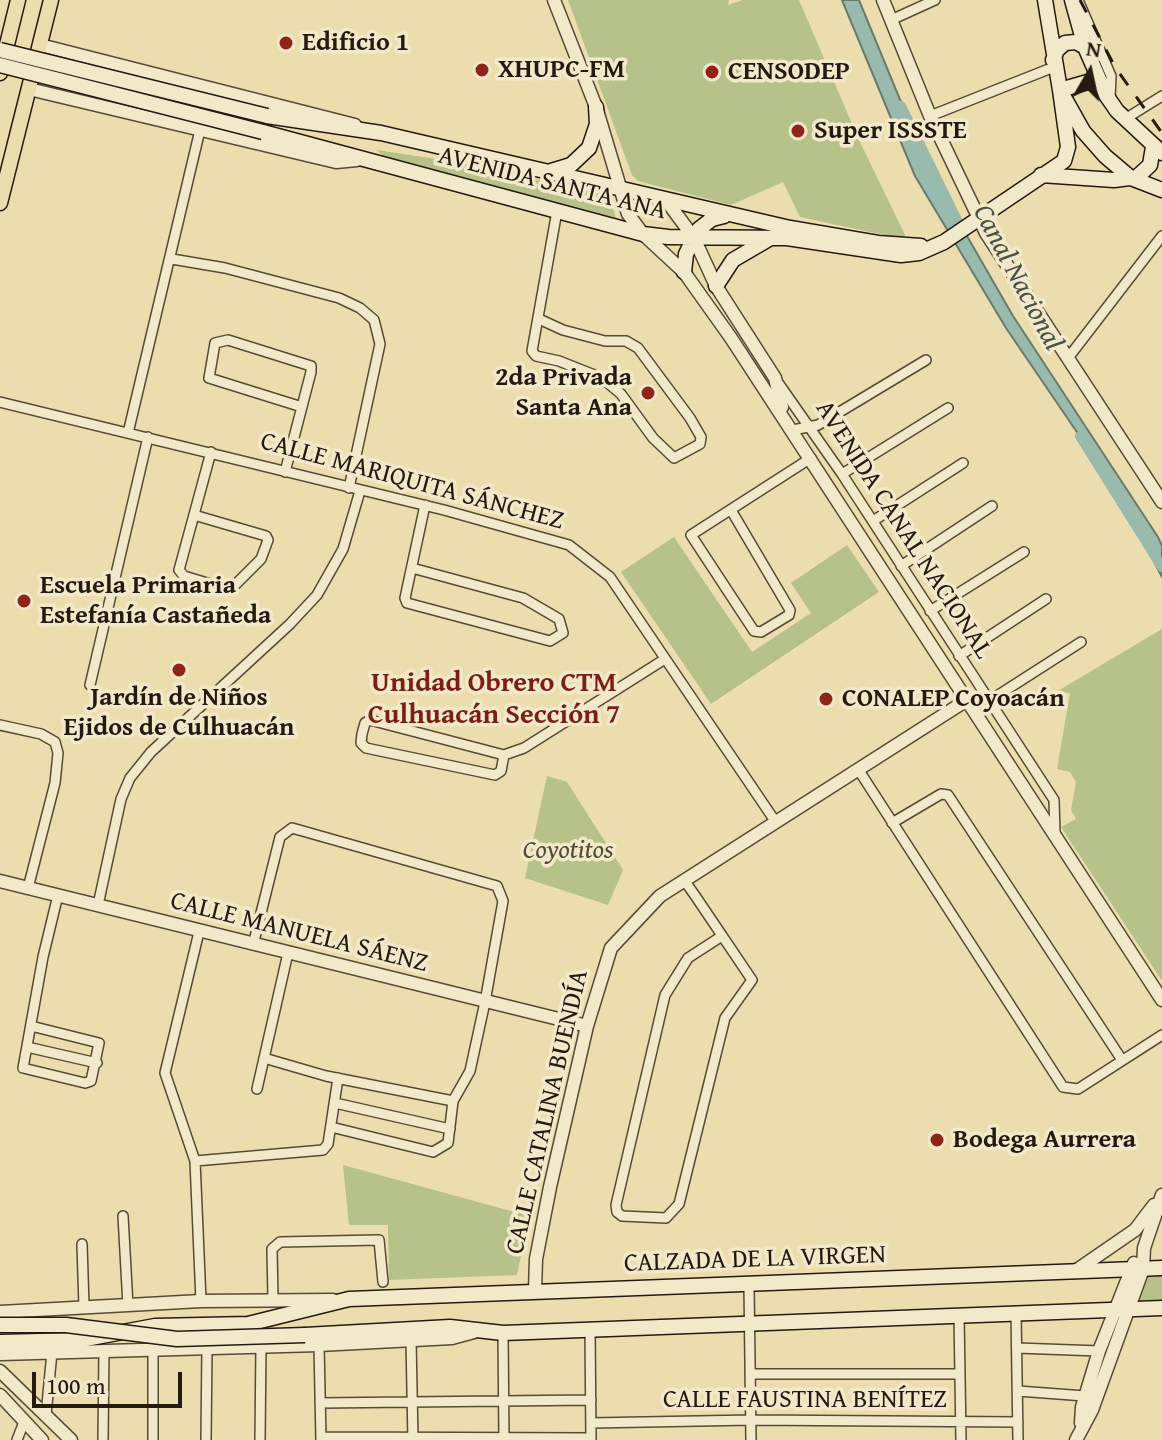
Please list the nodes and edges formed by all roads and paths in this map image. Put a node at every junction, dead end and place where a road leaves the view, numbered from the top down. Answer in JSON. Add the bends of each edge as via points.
{"nodes":[{"id":1,"x":18,"y":0,"type":"edge"},
{"id":2,"x":51,"y":0,"type":"edge"},
{"id":3,"x":554,"y":0,"type":"edge"},
{"id":4,"x":883,"y":0,"type":"edge"},
{"id":5,"x":935,"y":0,"type":"edge"},
{"id":6,"x":1045,"y":0,"type":"edge"},
{"id":7,"x":1072,"y":0,"type":"edge"},
{"id":8,"x":1078,"y":0,"type":"edge"},
{"id":9,"x":891,"y":20,"type":"junction"},
{"id":10,"x":3,"y":41,"type":"edge"},
{"id":11,"x":40,"y":45,"type":"junction"},
{"id":12,"x":1085,"y":47,"type":"junction"},
{"id":13,"x":1053,"y":63,"type":"junction"},
{"id":14,"x":0,"y":65,"type":"edge"},
{"id":15,"x":122,"y":66,"type":"junction"},
{"id":16,"x":0,"y":73,"type":"edge"},
{"id":17,"x":1098,"y":79,"type":"junction"},
{"id":18,"x":29,"y":89,"type":"junction"},
{"id":19,"x":1060,"y":90,"type":"junction"},
{"id":20,"x":1162,"y":96,"type":"edge"},
{"id":21,"x":1110,"y":102,"type":"junction"},
{"id":22,"x":596,"y":107,"type":"junction"},
{"id":23,"x":112,"y":110,"type":"junction"},
{"id":24,"x":930,"y":116,"type":"junction"},
{"id":25,"x":1125,"y":119,"type":"junction"},
{"id":26,"x":200,"y":130,"type":"junction"},
{"id":27,"x":381,"y":133,"type":"junction"},
{"id":28,"x":1158,"y":150,"type":"edge"},
{"id":29,"x":357,"y":160,"type":"junction"},
{"id":30,"x":540,"y":172,"type":"junction"},
{"id":31,"x":1041,"y":175,"type":"junction"},
{"id":32,"x":1131,"y":178,"type":"junction"},
{"id":33,"x":619,"y":188,"type":"junction"},
{"id":34,"x":1162,"y":190,"type":"edge"},
{"id":35,"x":666,"y":200,"type":"junction"},
{"id":36,"x":0,"y":203,"type":"edge"},
{"id":37,"x":557,"y":211,"type":"junction"},
{"id":38,"x":728,"y":215,"type":"junction"},
{"id":39,"x":975,"y":221,"type":"junction"},
{"id":40,"x":643,"y":234,"type":"junction"},
{"id":41,"x":1162,"y":236,"type":"edge"},
{"id":42,"x":694,"y":238,"type":"junction"},
{"id":43,"x":773,"y":238,"type":"junction"},
{"id":44,"x":927,"y":248,"type":"junction"},
{"id":45,"x":172,"y":259,"type":"junction"},
{"id":46,"x":684,"y":272,"type":"junction"},
{"id":47,"x":716,"y":286,"type":"junction"},
{"id":48,"x":539,"y":319,"type":"junction"},
{"id":49,"x":1068,"y":358,"type":"junction"},
{"id":50,"x":926,"y":360,"type":"dead end"},
{"id":51,"x":775,"y":378,"type":"junction"},
{"id":52,"x":0,"y":402,"type":"edge"},
{"id":53,"x":302,"y":407,"type":"junction"},
{"id":54,"x":948,"y":408,"type":"dead end"},
{"id":55,"x":809,"y":425,"type":"junction"},
{"id":56,"x":791,"y":428,"type":"junction"},
{"id":57,"x":128,"y":433,"type":"junction"},
{"id":58,"x":148,"y":437,"type":"junction"},
{"id":59,"x":211,"y":452,"type":"junction"},
{"id":60,"x":811,"y":458,"type":"junction"},
{"id":61,"x":963,"y":463,"type":"dead end"},
{"id":62,"x":285,"y":472,"type":"junction"},
{"id":63,"x":842,"y":474,"type":"junction"},
{"id":64,"x":349,"y":488,"type":"junction"},
{"id":65,"x":360,"y":491,"type":"junction"},
{"id":66,"x":1162,"y":502,"type":"edge"},
{"id":67,"x":425,"y":505,"type":"junction"},
{"id":68,"x":992,"y":506,"type":"dead end"},
{"id":69,"x":731,"y":510,"type":"junction"},
{"id":70,"x":194,"y":515,"type":"junction"},
{"id":71,"x":873,"y":521,"type":"junction"},
{"id":72,"x":1024,"y":552,"type":"dead end"},
{"id":73,"x":901,"y":566,"type":"junction"},
{"id":74,"x":412,"y":568,"type":"junction"},
{"id":75,"x":1046,"y":599,"type":"dead end"},
{"id":76,"x":930,"y":611,"type":"junction"},
{"id":77,"x":1081,"y":642,"type":"dead end"},
{"id":78,"x":959,"y":656,"type":"junction"},
{"id":79,"x":665,"y":659,"type":"junction"},
{"id":80,"x":90,"y":685,"type":"dead end"},
{"id":81,"x":967,"y":700,"type":"junction"},
{"id":82,"x":989,"y":701,"type":"junction"},
{"id":83,"x":0,"y":725,"type":"edge"},
{"id":84,"x":504,"y":755,"type":"junction"},
{"id":85,"x":858,"y":769,"type":"junction"},
{"id":86,"x":775,"y":821,"type":"junction"},
{"id":87,"x":892,"y":823,"type":"junction"},
{"id":88,"x":1055,"y":834,"type":"junction"},
{"id":89,"x":684,"y":880,"type":"junction"},
{"id":90,"x":0,"y":881,"type":"edge"},
{"id":91,"x":28,"y":888,"type":"junction"},
{"id":92,"x":58,"y":895,"type":"junction"},
{"id":93,"x":98,"y":905,"type":"junction"},
{"id":94,"x":199,"y":932,"type":"junction"},
{"id":95,"x":722,"y":936,"type":"junction"},
{"id":96,"x":253,"y":945,"type":"junction"},
{"id":97,"x":288,"y":953,"type":"junction"},
{"id":98,"x":1162,"y":1000,"type":"edge"},
{"id":99,"x":485,"y":1002,"type":"junction"},
{"id":100,"x":31,"y":1026,"type":"junction"},
{"id":101,"x":587,"y":1026,"type":"junction"},
{"id":102,"x":1162,"y":1035,"type":"edge"},
{"id":103,"x":27,"y":1047,"type":"junction"},
{"id":104,"x":264,"y":1058,"type":"junction"},
{"id":105,"x":1122,"y":1060,"type":"junction"},
{"id":106,"x":97,"y":1063,"type":"junction"},
{"id":107,"x":338,"y":1078,"type":"junction"},
{"id":108,"x":257,"y":1089,"type":"dead end"},
{"id":109,"x":453,"y":1101,"type":"junction"},
{"id":110,"x":335,"y":1103,"type":"junction"},
{"id":111,"x":331,"y":1127,"type":"junction"},
{"id":112,"x":450,"y":1129,"type":"junction"},
{"id":113,"x":195,"y":1161,"type":"junction"},
{"id":114,"x":1162,"y":1195,"type":"edge"},
{"id":115,"x":123,"y":1216,"type":"dead end"},
{"id":116,"x":82,"y":1244,"type":"dead end"},
{"id":117,"x":1162,"y":1268,"type":"edge"},
{"id":118,"x":1136,"y":1270,"type":"junction"},
{"id":119,"x":1072,"y":1272,"type":"junction"},
{"id":120,"x":383,"y":1282,"type":"dead end"},
{"id":121,"x":749,"y":1285,"type":"junction"},
{"id":122,"x":535,"y":1291,"type":"junction"},
{"id":123,"x":349,"y":1299,"type":"junction"},
{"id":124,"x":273,"y":1300,"type":"junction"},
{"id":125,"x":201,"y":1301,"type":"junction"},
{"id":126,"x":128,"y":1306,"type":"junction"},
{"id":127,"x":84,"y":1307,"type":"junction"},
{"id":128,"x":1162,"y":1308,"type":"edge"},
{"id":129,"x":1122,"y":1309,"type":"junction"},
{"id":130,"x":0,"y":1312,"type":"edge"},
{"id":131,"x":1016,"y":1313,"type":"junction"},
{"id":132,"x":959,"y":1314,"type":"junction"},
{"id":133,"x":751,"y":1321,"type":"junction"},
{"id":134,"x":0,"y":1325,"type":"edge"},
{"id":135,"x":590,"y":1328,"type":"junction"},
{"id":136,"x":474,"y":1332,"type":"junction"},
{"id":137,"x":503,"y":1333,"type":"junction"},
{"id":138,"x":411,"y":1340,"type":"junction"},
{"id":139,"x":0,"y":1342,"type":"edge"},
{"id":140,"x":261,"y":1345,"type":"junction"},
{"id":141,"x":319,"y":1345,"type":"junction"},
{"id":142,"x":207,"y":1347,"type":"junction"},
{"id":143,"x":1017,"y":1348,"type":"junction"},
{"id":144,"x":153,"y":1349,"type":"junction"},
{"id":145,"x":104,"y":1350,"type":"junction"},
{"id":146,"x":1099,"y":1351,"type":"junction"},
{"id":147,"x":52,"y":1352,"type":"junction"},
{"id":148,"x":0,"y":1354,"type":"edge"},
{"id":149,"x":0,"y":1371,"type":"edge"},
{"id":150,"x":751,"y":1374,"type":"junction"},
{"id":151,"x":960,"y":1374,"type":"junction"},
{"id":152,"x":1018,"y":1391,"type":"junction"},
{"id":153,"x":0,"y":1395,"type":"edge"},
{"id":154,"x":1085,"y":1396,"type":"junction"},
{"id":155,"x":591,"y":1400,"type":"junction"},
{"id":156,"x":503,"y":1401,"type":"junction"},
{"id":157,"x":412,"y":1402,"type":"junction"},
{"id":158,"x":320,"y":1403,"type":"junction"},
{"id":159,"x":46,"y":1415,"type":"junction"},
{"id":160,"x":752,"y":1420,"type":"junction"},
{"id":161,"x":24,"y":1422,"type":"junction"},
{"id":162,"x":961,"y":1422,"type":"junction"},
{"id":163,"x":1018,"y":1422,"type":"junction"},
{"id":164,"x":591,"y":1423,"type":"junction"},
{"id":165,"x":1081,"y":1426,"type":"junction"},
{"id":166,"x":321,"y":1438,"type":"edge"},
{"id":167,"x":412,"y":1439,"type":"edge"},
{"id":168,"x":504,"y":1439,"type":"edge"},
{"id":169,"x":591,"y":1439,"type":"edge"},
{"id":170,"x":17,"y":1440,"type":"edge"},
{"id":171,"x":42,"y":1440,"type":"edge"},
{"id":172,"x":71,"y":1440,"type":"edge"},
{"id":173,"x":103,"y":1440,"type":"edge"},
{"id":174,"x":153,"y":1440,"type":"edge"},
{"id":175,"x":206,"y":1440,"type":"edge"},
{"id":176,"x":260,"y":1440,"type":"edge"},
{"id":177,"x":751,"y":1440,"type":"edge"},
{"id":178,"x":961,"y":1440,"type":"edge"},
{"id":179,"x":1018,"y":1440,"type":"edge"},
{"id":180,"x":1076,"y":1440,"type":"edge"}],
"edges":[{"from":1,"to":10,"type":"main road"},
{"from":2,"to":11,"type":"main road"},
{"from":3,"to":22,"type":"street","name":"AVENIDA CANAL NACIONAL"},
{"from":4,"to":9,"type":"street"},
{"from":5,"to":9,"type":"street"},
{"from":6,"to":13,"type":"main road"},
{"from":7,"to":12,"type":"main road"},
{"from":8,"to":21,"type":"street","via":[[1111,76]]},
{"from":9,"to":24,"type":"street"},
{"from":10,"to":16,"type":"main road"},
{"from":10,"to":27,"type":"main road","name":"AVENIDA SANTA ANA","bridge":true,"via":[[267,116]]},
{"from":11,"to":15,"type":"street","name":"AVENIDA SANTA ANA"},
{"from":11,"to":18,"type":"main road"},
{"from":12,"to":13,"type":"main road","via":[[1065,43]]},
{"from":12,"to":17,"type":"main road"},
{"from":13,"to":19,"type":"main road"},
{"from":13,"to":24,"type":"street"},
{"from":14,"to":29,"type":"main road","name":"AVENIDA SANTA ANA","bridge":true},
{"from":15,"to":23,"type":"street","via":[[107,69],[97,86],[100,100]]},
{"from":15,"to":27,"type":"street","name":"AVENIDA SANTA ANA"},
{"from":17,"to":19,"type":"main road"},
{"from":17,"to":21,"type":"main road"},
{"from":18,"to":23,"type":"street","name":"AVENIDA SANTA ANA"},
{"from":18,"to":36,"type":"main road"},
{"from":19,"to":31,"type":"main road","name":"AVENIDA SANTA ANA","via":[[1068,155]]},
{"from":19,"to":32,"type":"main road","via":[[1083,131]]},
{"from":20,"to":25,"type":"street"},
{"from":21,"to":25,"type":"main road"},
{"from":22,"to":30,"type":"main road","via":[[596,132],[583,154],[564,168]]},
{"from":22,"to":33,"type":"street","name":"AVENIDA CANAL NACIONAL"},
{"from":23,"to":26,"type":"street","name":"AVENIDA SANTA ANA"},
{"from":24,"to":39,"type":"street"},
{"from":25,"to":28,"type":"main road"},
{"from":26,"to":29,"type":"street","name":"AVENIDA SANTA ANA","via":[[336,162]]},
{"from":26,"to":45,"type":"street"},
{"from":27,"to":30,"type":"main road","name":"AVENIDA SANTA ANA"},
{"from":28,"to":32,"type":"main road","via":[[1150,165]]},
{"from":29,"to":37,"type":"main road","name":"AVENIDA SANTA ANA"},
{"from":30,"to":33,"type":"main road","name":"AVENIDA SANTA ANA"},
{"from":31,"to":32,"type":"main road"},
{"from":31,"to":39,"type":"main road","name":"AVENIDA SANTA ANA"},
{"from":32,"to":34,"type":"main road"},
{"from":33,"to":35,"type":"main road","name":"AVENIDA SANTA ANA"},
{"from":33,"to":40,"type":"street","name":"AVENIDA CANAL NACIONAL"},
{"from":35,"to":38,"type":"main road","name":"AVENIDA SANTA ANA"},
{"from":35,"to":42,"type":"street","name":"AVENIDA CANAL NACIONAL"},
{"from":37,"to":40,"type":"main road","name":"AVENIDA SANTA ANA"},
{"from":37,"to":48,"type":"street"},
{"from":38,"to":42,"type":"main road","via":[[704,224]]},
{"from":38,"to":44,"type":"main road","name":"AVENIDA SANTA ANA"},
{"from":39,"to":44,"type":"main road","name":"AVENIDA SANTA ANA"},
{"from":39,"to":49,"type":"street"},
{"from":40,"to":42,"type":"main road","name":"AVENIDA SANTA ANA"},
{"from":40,"to":46,"type":"street","name":"AVENIDA CANAL NACIONAL"},
{"from":41,"to":49,"type":"street"},
{"from":42,"to":43,"type":"main road","name":"AVENIDA SANTA ANA"},
{"from":42,"to":46,"type":"main road"},
{"from":42,"to":47,"type":"street","name":"AVENIDA CANAL NACIONAL"},
{"from":43,"to":44,"type":"main road","name":"AVENIDA SANTA ANA","via":[[891,255]]},
{"from":43,"to":47,"type":"main road","via":[[733,260]]},
{"from":45,"to":57,"type":"street"},
{"from":45,"to":64,"type":"street","via":[[339,298],[374,320],[380,344]]},
{"from":46,"to":56,"type":"street","name":"AVENIDA CANAL NACIONAL"},
{"from":47,"to":51,"type":"street","name":"AVENIDA CANAL NACIONAL"},
{"from":48,"to":48,"type":"street","via":[[638,348],[690,418],[700,444],[674,458],[602,378],[536,356],[532,351]]},
{"from":49,"to":66,"type":"street"},
{"from":50,"to":55,"type":"street","via":[[818,425]]},
{"from":51,"to":55,"type":"street","name":"AVENIDA CANAL NACIONAL"},
{"from":51,"to":56,"type":"street","name":"AVENIDA CANAL NACIONAL","via":[[775,392]]},
{"from":52,"to":57,"type":"street","name":"CALLE MARIQUITA SÁNCHEZ"},
{"from":53,"to":53,"type":"street","via":[[311,372],[307,363],[228,340],[215,343],[209,378]]},
{"from":53,"to":62,"type":"street"},
{"from":54,"to":63,"type":"street"},
{"from":55,"to":56,"type":"street"},
{"from":55,"to":63,"type":"street","name":"AVENIDA CANAL NACIONAL"},
{"from":56,"to":60,"type":"street","name":"AVENIDA CANAL NACIONAL"},
{"from":57,"to":58,"type":"street","name":"CALLE MARIQUITA SÁNCHEZ"},
{"from":58,"to":59,"type":"street","name":"CALLE MARIQUITA SÁNCHEZ"},
{"from":58,"to":80,"type":"street"},
{"from":59,"to":62,"type":"street","name":"CALLE MARIQUITA SÁNCHEZ"},
{"from":59,"to":70,"type":"street"},
{"from":60,"to":69,"type":"street"},
{"from":60,"to":81,"type":"street","name":"AVENIDA CANAL NACIONAL"},
{"from":61,"to":71,"type":"street"},
{"from":62,"to":64,"type":"street","name":"CALLE MARIQUITA SÁNCHEZ"},
{"from":63,"to":71,"type":"street","name":"AVENIDA CANAL NACIONAL"},
{"from":64,"to":65,"type":"street","name":"CALLE MARIQUITA SÁNCHEZ"},
{"from":65,"to":67,"type":"street","name":"CALLE MARIQUITA SÁNCHEZ"},
{"from":65,"to":93,"type":"street","via":[[343,549],[317,595],[130,778]]},
{"from":67,"to":74,"type":"street"},
{"from":67,"to":79,"type":"street","name":"CALLE MARIQUITA SÁNCHEZ","via":[[569,545],[610,577]]},
{"from":68,"to":73,"type":"street"},
{"from":69,"to":69,"type":"street","via":[[691,535],[754,631],[761,632],[789,615],[788,602]]},
{"from":70,"to":70,"type":"street","via":[[179,570],[227,589],[235,585],[261,559],[266,536]]},
{"from":71,"to":73,"type":"street","name":"AVENIDA CANAL NACIONAL"},
{"from":72,"to":76,"type":"street"},
{"from":73,"to":76,"type":"street","name":"AVENIDA CANAL NACIONAL"},
{"from":74,"to":74,"type":"street","via":[[523,598],[559,619],[563,633],[550,641],[412,606],[405,598]]},
{"from":75,"to":78,"type":"street"},
{"from":76,"to":78,"type":"street","name":"AVENIDA CANAL NACIONAL"},
{"from":77,"to":82,"type":"street"},
{"from":78,"to":82,"type":"street","name":"AVENIDA CANAL NACIONAL"},
{"from":79,"to":84,"type":"street","via":[[524,748]]},
{"from":79,"to":86,"type":"street","name":"CALLE MARIQUITA SÁNCHEZ"},
{"from":81,"to":85,"type":"street","name":"CALLE CATALINA BUENDÍA"},
{"from":81,"to":88,"type":"street","name":"AVENIDA CANAL NACIONAL"},
{"from":82,"to":88,"type":"street","name":"AVENIDA CANAL NACIONAL","via":[[1054,800]]},
{"from":83,"to":91,"type":"street","via":[[41,734],[55,742],[58,753]]},
{"from":84,"to":84,"type":"street","via":[[495,775],[366,748],[362,734],[370,720]]},
{"from":85,"to":86,"type":"street","name":"CALLE CATALINA BUENDÍA"},
{"from":85,"to":87,"type":"street"},
{"from":86,"to":89,"type":"street","name":"CALLE CATALINA BUENDÍA"},
{"from":87,"to":105,"type":"street","via":[[941,794],[948,795]]},
{"from":87,"to":105,"type":"street","via":[[1063,1087],[1078,1089]]},
{"from":88,"to":98,"type":"street","name":"AVENIDA CANAL NACIONAL"},
{"from":89,"to":95,"type":"street"},
{"from":89,"to":101,"type":"street","name":"CALLE CATALINA BUENDÍA","via":[[651,904],[611,948]]},
{"from":90,"to":91,"type":"street","name":"CALLE MANUELA SÁENZ"},
{"from":91,"to":92,"type":"street","name":"CALLE MANUELA SÁENZ"},
{"from":92,"to":93,"type":"street","name":"CALLE MANUELA SÁENZ"},
{"from":92,"to":100,"type":"street"},
{"from":93,"to":94,"type":"street","name":"CALLE MANUELA SÁENZ"},
{"from":94,"to":96,"type":"street","name":"CALLE MANUELA SÁENZ"},
{"from":94,"to":113,"type":"street","via":[[165,1073]]},
{"from":95,"to":95,"type":"street","via":[[688,958],[665,995],[616,1205],[622,1216],[666,1218],[679,1204],[725,1018],[752,980]]},
{"from":96,"to":97,"type":"street","name":"CALLE MANUELA SÁENZ"},
{"from":96,"to":99,"type":"street","via":[[285,831],[292,828],[497,886],[503,901]]},
{"from":97,"to":99,"type":"street","name":"CALLE MANUELA SÁENZ"},
{"from":97,"to":104,"type":"street"},
{"from":99,"to":101,"type":"street","name":"CALLE MANUELA SÁENZ"},
{"from":99,"to":109,"type":"street","via":[[470,1071]]},
{"from":100,"to":103,"type":"street"},
{"from":100,"to":106,"type":"street","via":[[99,1043]]},
{"from":101,"to":122,"type":"street","name":"CALLE CATALINA BUENDÍA","via":[[542,1227]]},
{"from":102,"to":105,"type":"street"},
{"from":103,"to":106,"type":"street"},
{"from":103,"to":106,"type":"street","via":[[27,1072],[85,1083],[94,1077]]},
{"from":104,"to":107,"type":"street"},
{"from":104,"to":108,"type":"street"},
{"from":107,"to":109,"type":"street"},
{"from":107,"to":110,"type":"street"},
{"from":109,"to":112,"type":"street"},
{"from":110,"to":111,"type":"street"},
{"from":110,"to":112,"type":"street"},
{"from":111,"to":112,"type":"street","via":[[433,1152],[448,1143]]},
{"from":111,"to":113,"type":"street","via":[[323,1150]]},
{"from":113,"to":125,"type":"street"},
{"from":114,"to":118,"type":"street"},
{"from":114,"to":119,"type":"street","via":[[1135,1230]]},
{"from":115,"to":126,"type":"street"},
{"from":116,"to":127,"type":"street"},
{"from":117,"to":118,"type":"main road","name":"CALZADA DE LA VIRGEN"},
{"from":118,"to":119,"type":"main road","name":"CALZADA DE LA VIRGEN"},
{"from":118,"to":129,"type":"street"},
{"from":119,"to":121,"type":"main road","name":"CALZADA DE LA VIRGEN"},
{"from":120,"to":124,"type":"street","via":[[381,1243],[374,1239],[274,1244]]},
{"from":121,"to":122,"type":"main road","name":"CALZADA DE LA VIRGEN"},
{"from":121,"to":133,"type":"street"},
{"from":122,"to":123,"type":"main road","name":"CALZADA DE LA VIRGEN"},
{"from":123,"to":124,"type":"street","name":"CALZADA DE LA VIRGEN"},
{"from":123,"to":139,"type":"main road","name":"CALZADA DE LA VIRGEN","via":[[248,1324],[155,1326],[80,1340]]},
{"from":124,"to":125,"type":"street","name":"CALZADA DE LA VIRGEN"},
{"from":125,"to":126,"type":"street","name":"CALZADA DE LA VIRGEN"},
{"from":126,"to":127,"type":"street","name":"CALZADA DE LA VIRGEN"},
{"from":127,"to":130,"type":"street","name":"CALZADA DE LA VIRGEN"},
{"from":128,"to":129,"type":"main road"},
{"from":129,"to":131,"type":"main road"},
{"from":129,"to":146,"type":"street"},
{"from":129,"to":165,"type":"street","via":[[1092,1410]]},
{"from":131,"to":132,"type":"main road"},
{"from":131,"to":143,"type":"street"},
{"from":132,"to":133,"type":"main road"},
{"from":132,"to":151,"type":"street"},
{"from":133,"to":135,"type":"main road"},
{"from":133,"to":150,"type":"street"},
{"from":134,"to":136,"type":"main road","bridge":true,"via":[[66,1325],[177,1339],[450,1327]]},
{"from":135,"to":137,"type":"main road"},
{"from":135,"to":155,"type":"street"},
{"from":136,"to":137,"type":"main road"},
{"from":136,"to":138,"type":"street"},
{"from":137,"to":156,"type":"street"},
{"from":138,"to":141,"type":"street"},
{"from":138,"to":157,"type":"street"},
{"from":140,"to":141,"type":"street"},
{"from":140,"to":142,"type":"street"},
{"from":140,"to":176,"type":"street"},
{"from":141,"to":158,"type":"street"},
{"from":142,"to":144,"type":"street"},
{"from":142,"to":175,"type":"street"},
{"from":143,"to":146,"type":"street"},
{"from":143,"to":152,"type":"street"},
{"from":144,"to":145,"type":"street"},
{"from":144,"to":174,"type":"street"},
{"from":145,"to":147,"type":"street"},
{"from":145,"to":173,"type":"street"},
{"from":146,"to":154,"type":"street"},
{"from":147,"to":148,"type":"street"},
{"from":147,"to":159,"type":"street"},
{"from":149,"to":159,"type":"street"},
{"from":150,"to":151,"type":"street"},
{"from":150,"to":160,"type":"street"},
{"from":151,"to":162,"type":"street"},
{"from":152,"to":154,"type":"street"},
{"from":152,"to":163,"type":"street"},
{"from":153,"to":161,"type":"street"},
{"from":154,"to":165,"type":"street"},
{"from":155,"to":156,"type":"street"},
{"from":155,"to":164,"type":"street"},
{"from":156,"to":157,"type":"street"},
{"from":156,"to":168,"type":"street"},
{"from":157,"to":158,"type":"street"},
{"from":157,"to":167,"type":"street"},
{"from":158,"to":166,"type":"street"},
{"from":159,"to":172,"type":"street"},
{"from":160,"to":162,"type":"street","name":"CALLE FAUSTINA BENÍTEZ"},
{"from":160,"to":164,"type":"street","name":"CALLE FAUSTINA BENÍTEZ"},
{"from":160,"to":177,"type":"street"},
{"from":161,"to":170,"type":"street"},
{"from":161,"to":171,"type":"street"},
{"from":162,"to":163,"type":"street","name":"CALLE FAUSTINA BENÍTEZ"},
{"from":162,"to":178,"type":"street"},
{"from":163,"to":179,"type":"street"},
{"from":164,"to":169,"type":"street"},
{"from":165,"to":180,"type":"street"},
{"from":166,"to":167,"type":"street"},
{"from":167,"to":168,"type":"street"},
{"from":168,"to":169,"type":"street"}]}
